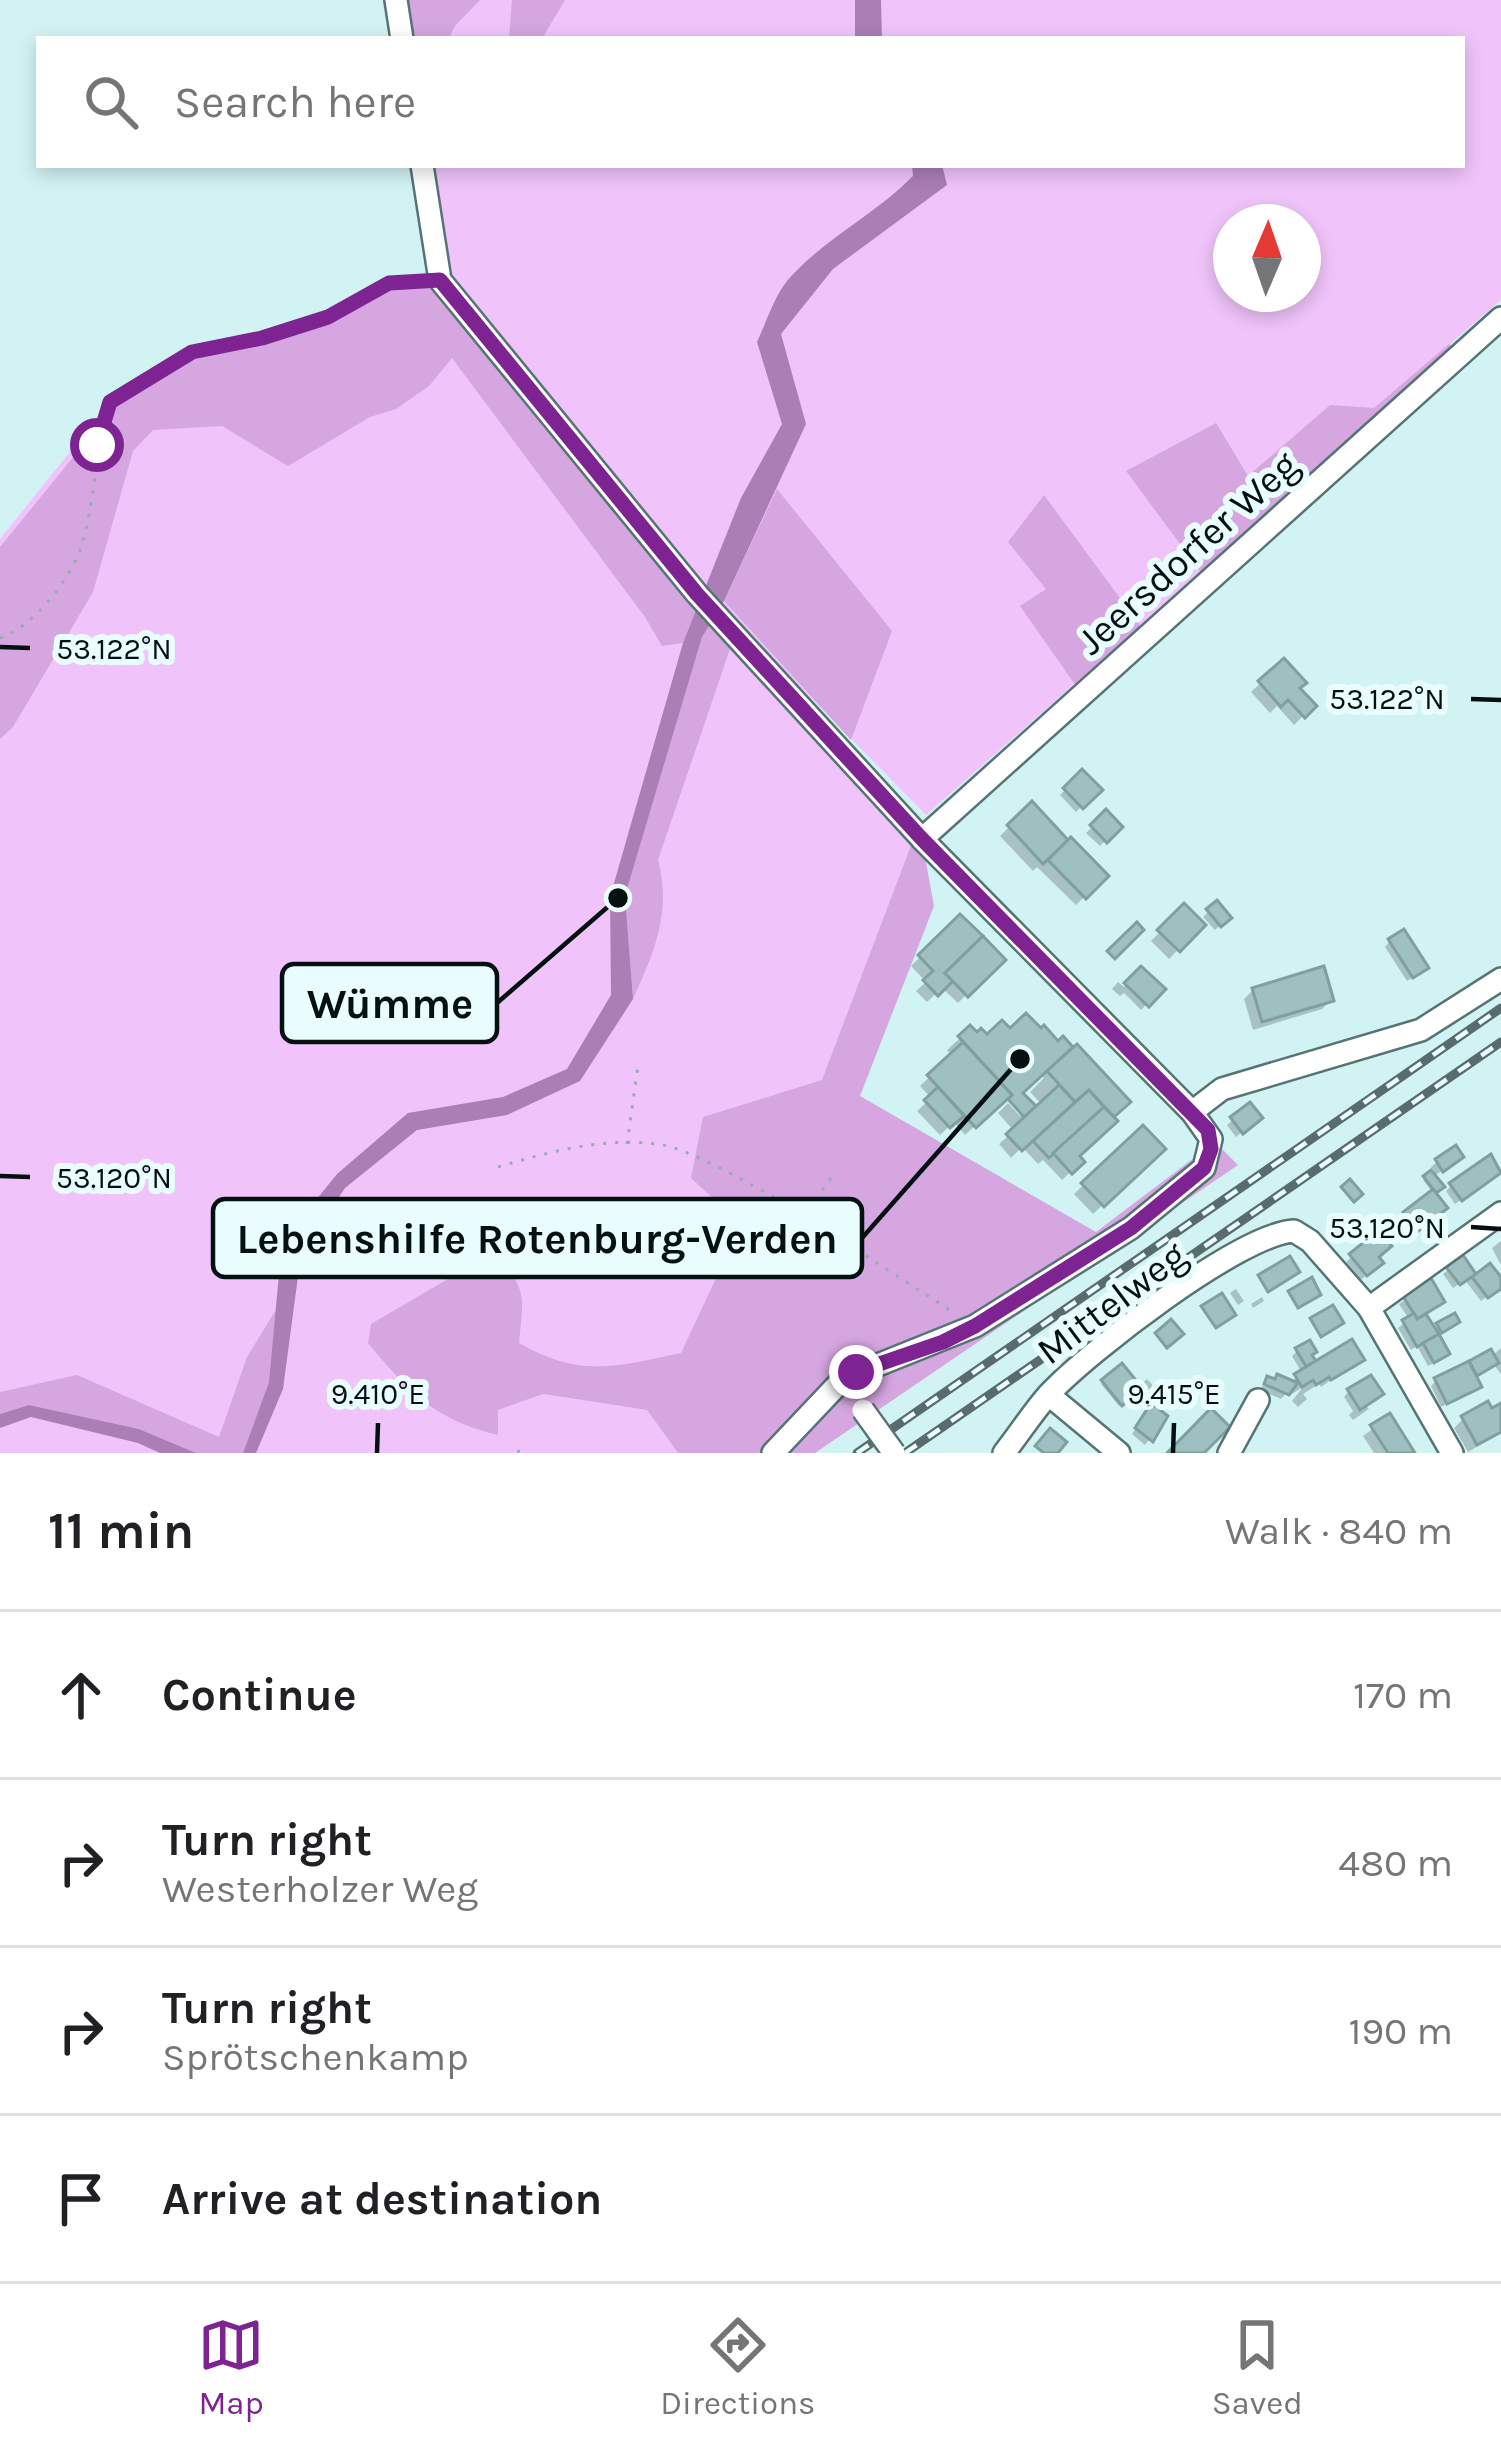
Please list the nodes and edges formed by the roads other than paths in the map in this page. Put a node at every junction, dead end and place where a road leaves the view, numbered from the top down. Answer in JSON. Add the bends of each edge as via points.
{"nodes":[{"id":1,"x":395,"y":0,"type":"edge"},
{"id":2,"x":401,"y":36,"type":"edge"},
{"id":3,"x":422,"y":168,"type":"edge"},
{"id":4,"x":1501,"y":319,"type":"edge"},
{"id":5,"x":922,"y":839,"type":"junction"},
{"id":6,"x":1501,"y":980,"type":"edge"},
{"id":7,"x":1192,"y":1112,"type":"junction"},
{"id":8,"x":1501,"y":1213,"type":"edge"},
{"id":9,"x":1369,"y":1308,"type":"junction"},
{"id":10,"x":843,"y":1379,"type":"junction"},
{"id":11,"x":1049,"y":1395,"type":"junction"},
{"id":12,"x":1258,"y":1400,"type":"dead end"},
{"id":13,"x":773,"y":1453,"type":"edge"},
{"id":14,"x":894,"y":1453,"type":"edge"},
{"id":15,"x":1004,"y":1453,"type":"edge"},
{"id":16,"x":1119,"y":1453,"type":"edge"},
{"id":17,"x":1229,"y":1453,"type":"edge"},
{"id":18,"x":1452,"y":1453,"type":"edge"}],
"edges":[{"from":1,"to":2,"type":"street"},
{"from":3,"to":5,"type":"street","via":[[440,280],[697,594]]},
{"from":4,"to":5,"type":"street","name":"Jeersdorfer Weg"},
{"from":5,"to":7,"type":"street"},
{"from":6,"to":7,"type":"street","via":[[1421,1030],[1222,1090]]},
{"from":7,"to":10,"type":"street","via":[[1211,1139],[1204,1168],[1131,1228],[975,1326]]},
{"from":8,"to":9,"type":"street"},
{"from":9,"to":11,"type":"street","name":"Mittelweg","via":[[1310,1241],[1283,1232],[1175,1293]]},
{"from":9,"to":18,"type":"street"},
{"from":10,"to":13,"type":"street"},
{"from":10,"to":14,"type":"street","bridge":true},
{"from":11,"to":15,"type":"street","name":"Mittelweg"},
{"from":11,"to":16,"type":"street"},
{"from":12,"to":17,"type":"street"}]}
